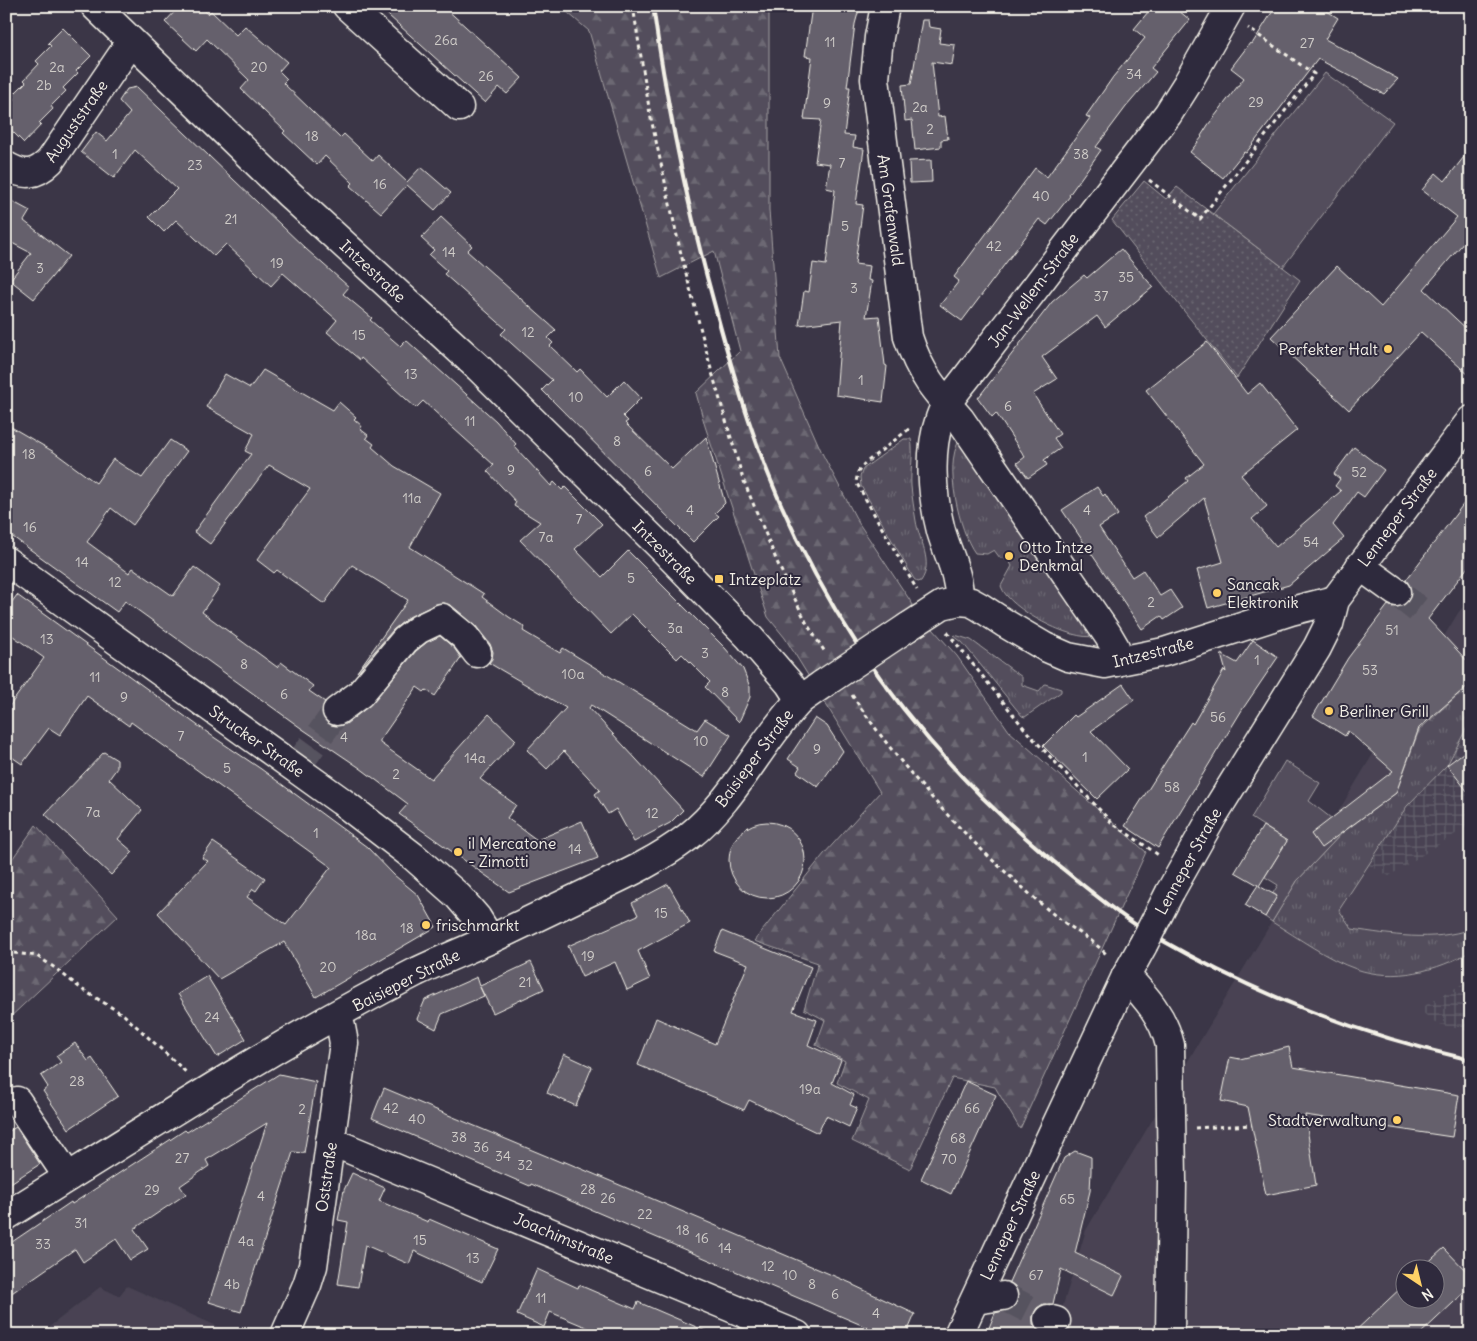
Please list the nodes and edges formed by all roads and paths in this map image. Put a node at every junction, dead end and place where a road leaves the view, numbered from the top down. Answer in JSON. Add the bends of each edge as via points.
{"nodes":[{"id":1,"x":95,"y":6,"type":"edge"},
{"id":2,"x":346,"y":6,"type":"edge"},
{"id":3,"x":603,"y":6,"type":"edge"},
{"id":4,"x":633,"y":6,"type":"edge"},
{"id":5,"x":885,"y":6,"type":"edge"},
{"id":6,"x":1229,"y":10,"type":"edge"},
{"id":7,"x":633,"y":12,"type":"junction"},
{"id":8,"x":131,"y":42,"type":"junction"},
{"id":9,"x":459,"y":108,"type":"dead end"},
{"id":10,"x":1128,"y":165,"type":"junction"},
{"id":11,"x":6,"y":166,"type":"edge"},
{"id":12,"x":947,"y":404,"type":"junction"},
{"id":13,"x":1471,"y":420,"type":"edge"},
{"id":14,"x":910,"y":429,"type":"dead end"},
{"id":15,"x":6,"y":561,"type":"edge"},
{"id":16,"x":1360,"y":566,"type":"junction"},
{"id":17,"x":919,"y":592,"type":"dead end"},
{"id":18,"x":1396,"y":592,"type":"tunnel mouth"},
{"id":19,"x":1335,"y":600,"type":"junction"},
{"id":20,"x":960,"y":601,"type":"junction"},
{"id":21,"x":944,"y":627,"type":"dead end"},
{"id":22,"x":477,"y":653,"type":"dead end"},
{"id":23,"x":826,"y":655,"type":"dead end"},
{"id":24,"x":1117,"y":662,"type":"junction"},
{"id":25,"x":851,"y":693,"type":"dead end"},
{"id":26,"x":800,"y":700,"type":"junction"},
{"id":27,"x":337,"y":711,"type":"tunnel mouth"},
{"id":28,"x":1149,"y":849,"type":"dead end"},
{"id":29,"x":490,"y":939,"type":"junction"},
{"id":30,"x":6,"y":952,"type":"edge"},
{"id":31,"x":1126,"y":976,"type":"junction"},
{"id":32,"x":334,"y":1017,"type":"junction"},
{"id":33,"x":207,"y":1092,"type":"junction"},
{"id":34,"x":18,"y":1101,"type":"dead end"},
{"id":35,"x":1252,"y":1125,"type":"dead end"},
{"id":36,"x":1190,"y":1128,"type":"dead end"},
{"id":37,"x":330,"y":1141,"type":"junction"},
{"id":38,"x":68,"y":1177,"type":"junction"},
{"id":39,"x":6,"y":1216,"type":"edge"},
{"id":40,"x":1003,"y":1296,"type":"tunnel mouth"},
{"id":41,"x":975,"y":1300,"type":"junction"},
{"id":42,"x":285,"y":1335,"type":"edge"},
{"id":43,"x":797,"y":1335,"type":"edge"},
{"id":44,"x":958,"y":1335,"type":"edge"},
{"id":45,"x":1170,"y":1335,"type":"edge"}],
"edges":[{"from":1,"to":8,"type":"street","name":"Intzestraße"},
{"from":2,"to":9,"type":"street"},
{"from":3,"to":7,"type":"path"},
{"from":4,"to":7,"type":"path"},
{"from":5,"to":12,"type":"street","name":"Am Grafenwald","via":[[874,79],[908,337],[915,359],[933,389]]},
{"from":6,"to":10,"type":"street","name":"Jan-Wellem-Straße","via":[[1168,114]]},
{"from":6,"to":10,"type":"path","via":[[1314,74],[1200,219]]},
{"from":7,"to":23,"type":"path","via":[[650,114],[681,254],[743,479],[806,624]]},
{"from":8,"to":11,"type":"street","name":"Auguststraße","via":[[42,169],[26,173]]},
{"from":8,"to":26,"type":"street","name":"Intzestraße","via":[[478,368],[660,546],[750,638]]},
{"from":10,"to":12,"type":"street","name":"Jan-Wellem-Straße"},
{"from":12,"to":20,"type":"street","name":"Jan-Wellem-Straße","via":[[937,429],[933,481],[942,532],[958,577]]},
{"from":12,"to":24,"type":"street","via":[[1108,635],[1115,648]]},
{"from":13,"to":16,"type":"street","name":"Lenneper Straße"},
{"from":14,"to":17,"type":"path","via":[[864,464],[856,482]]},
{"from":15,"to":29,"type":"street","name":"Strucker Straße","via":[[414,857],[458,896]]},
{"from":16,"to":18,"type":"street"},
{"from":16,"to":19,"type":"street","name":"Lenneper Straße"},
{"from":19,"to":24,"type":"street","name":"Intzestraße","via":[[1164,652]]},
{"from":19,"to":31,"type":"street","name":"Lenneper Straße","bridge":true,"via":[[1329,624],[1317,648],[1204,830]]},
{"from":20,"to":24,"type":"street","name":"Intzestraße","via":[[980,606],[1037,643],[1068,657],[1105,664]]},
{"from":20,"to":26,"type":"street","bridge":true,"via":[[942,605]]},
{"from":21,"to":28,"type":"path","via":[[1028,733],[1116,827]]},
{"from":22,"to":27,"type":"street","via":[[465,637],[442,618],[404,640],[360,694]]},
{"from":25,"to":31,"type":"path","via":[[891,751],[944,811],[1020,886],[1098,946]]},
{"from":26,"to":29,"type":"street","name":"Baisieper Straße","via":[[781,719],[722,803],[683,841],[638,869]]},
{"from":29,"to":32,"type":"street","name":"Baisieper Straße","via":[[420,970]]},
{"from":30,"to":33,"type":"path","via":[[38,956],[83,990],[124,1015]]},
{"from":31,"to":41,"type":"street","name":"Lenneper Straße"},
{"from":31,"to":45,"type":"street","via":[[1158,1013],[1170,1045]]},
{"from":32,"to":33,"type":"street","name":"Baisieper Straße"},
{"from":32,"to":37,"type":"street","name":"Oststraße","via":[[341,1027],[344,1043]]},
{"from":33,"to":38,"type":"street","name":"Baisieper Straße"},
{"from":34,"to":38,"type":"street"},
{"from":35,"to":36,"type":"path"},
{"from":37,"to":42,"type":"street","name":"Oststraße","via":[[312,1266]]},
{"from":37,"to":43,"type":"street","name":"Joachimstraße"},
{"from":38,"to":39,"type":"street","name":"Baisieper Straße"},
{"from":40,"to":41,"type":"street"},
{"from":41,"to":44,"type":"street","name":"Lenneper Straße"}]}
